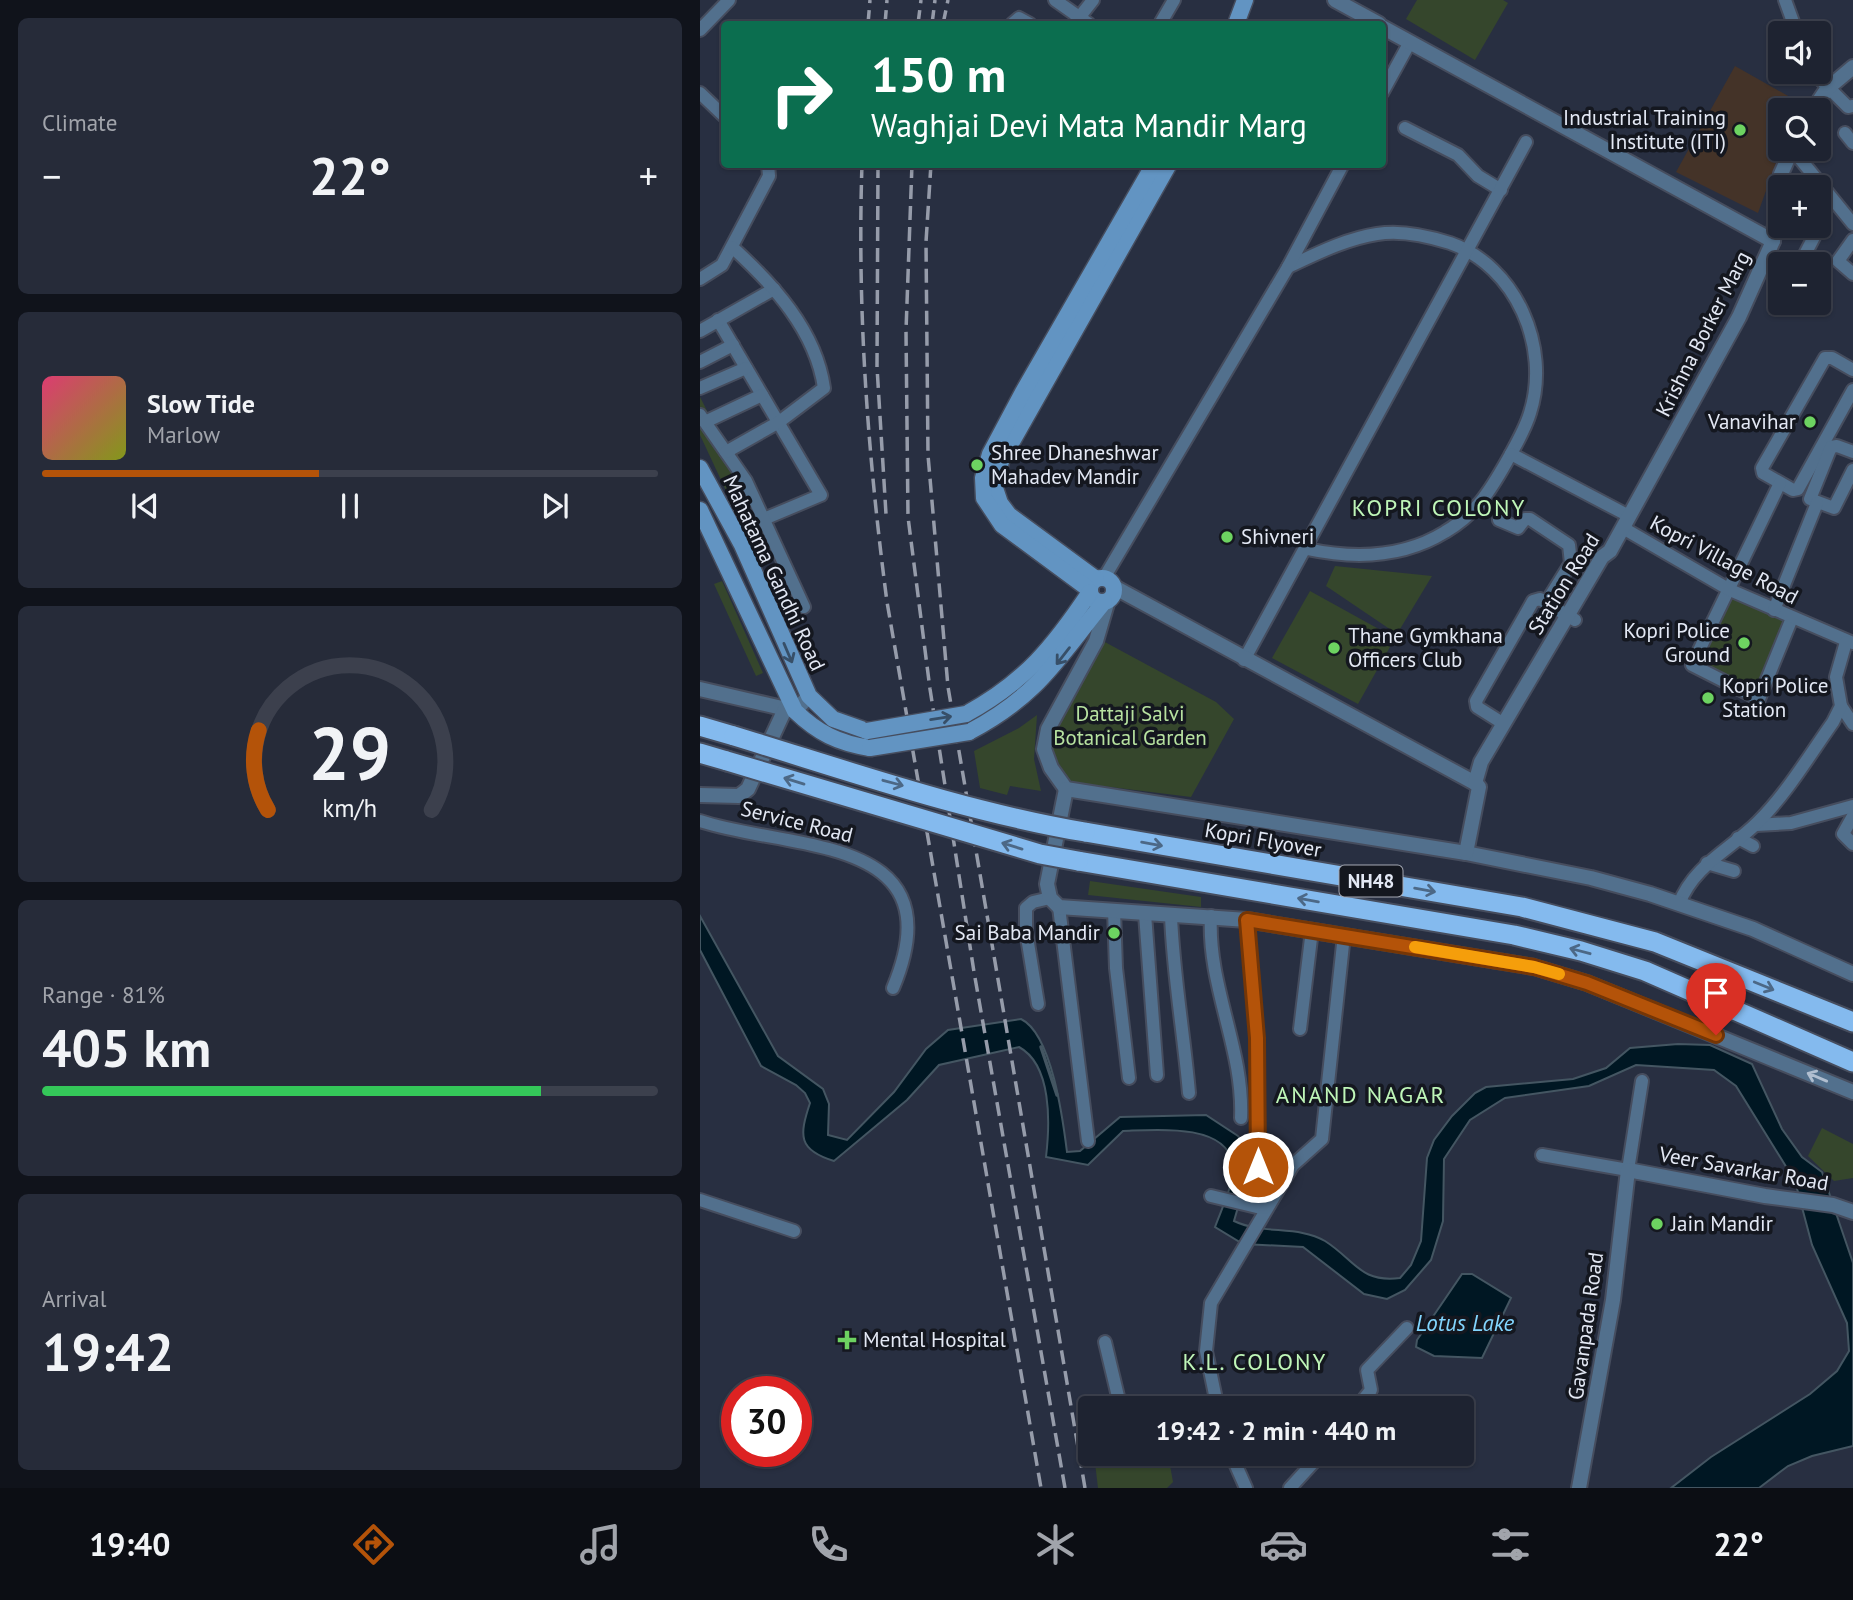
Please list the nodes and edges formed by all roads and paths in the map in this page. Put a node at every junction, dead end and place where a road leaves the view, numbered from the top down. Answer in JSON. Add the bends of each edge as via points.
{"nodes":[{"id":1,"x":729,"y":0,"type":"edge"},
{"id":2,"x":1055,"y":0,"type":"edge"},
{"id":3,"x":1093,"y":0,"type":"edge"},
{"id":4,"x":1174,"y":0,"type":"edge"},
{"id":5,"x":1245,"y":0,"type":"edge"},
{"id":6,"x":1256,"y":0,"type":"edge"},
{"id":7,"x":1335,"y":0,"type":"edge"},
{"id":8,"x":1785,"y":0,"type":"edge"},
{"id":9,"x":1080,"y":21,"type":"edge"},
{"id":10,"x":1082,"y":21,"type":"edge"},
{"id":11,"x":1162,"y":21,"type":"edge"},
{"id":12,"x":1237,"y":21,"type":"edge"},
{"id":13,"x":1249,"y":21,"type":"edge"},
{"id":14,"x":1372,"y":21,"type":"edge"},
{"id":15,"x":1793,"y":21,"type":"edge"},
{"id":16,"x":1386,"y":29,"type":"edge"},
{"id":17,"x":700,"y":30,"type":"edge"},
{"id":18,"x":1410,"y":42,"type":"junction"},
{"id":19,"x":1853,"y":68,"type":"edge"},
{"id":20,"x":1824,"y":84,"type":"edge"},
{"id":21,"x":1386,"y":86,"type":"edge"},
{"id":22,"x":1828,"y":89,"type":"junction"},
{"id":23,"x":700,"y":93,"type":"edge"},
{"id":24,"x":1822,"y":98,"type":"edge"},
{"id":25,"x":1853,"y":106,"type":"edge"},
{"id":26,"x":721,"y":113,"type":"edge"},
{"id":27,"x":1405,"y":128,"type":"dead end"},
{"id":28,"x":1526,"y":142,"type":"dead end"},
{"id":29,"x":1802,"y":161,"type":"edge"},
{"id":30,"x":768,"y":168,"type":"edge"},
{"id":31,"x":1341,"y":168,"type":"edge"},
{"id":32,"x":1159,"y":169,"type":"edge"},
{"id":33,"x":1501,"y":190,"type":"junction"},
{"id":34,"x":1853,"y":201,"type":"edge"},
{"id":35,"x":1841,"y":209,"type":"junction"},
{"id":36,"x":1853,"y":224,"type":"edge"},
{"id":37,"x":1773,"y":238,"type":"edge"},
{"id":38,"x":1853,"y":240,"type":"edge"},
{"id":39,"x":1773,"y":241,"type":"junction"},
{"id":40,"x":732,"y":247,"type":"junction"},
{"id":41,"x":1469,"y":250,"type":"junction"},
{"id":42,"x":1766,"y":256,"type":"joint"},
{"id":43,"x":1288,"y":267,"type":"junction"},
{"id":44,"x":1853,"y":274,"type":"edge"},
{"id":45,"x":700,"y":279,"type":"edge"},
{"id":46,"x":774,"y":289,"type":"junction"},
{"id":47,"x":718,"y":320,"type":"junction"},
{"id":48,"x":700,"y":331,"type":"edge"},
{"id":49,"x":733,"y":345,"type":"junction"},
{"id":50,"x":700,"y":362,"type":"edge"},
{"id":51,"x":746,"y":368,"type":"junction"},
{"id":52,"x":1853,"y":370,"type":"edge"},
{"id":53,"x":700,"y":388,"type":"edge"},
{"id":54,"x":1853,"y":390,"type":"edge"},
{"id":55,"x":762,"y":395,"type":"junction"},
{"id":56,"x":702,"y":418,"type":"edge"},
{"id":57,"x":779,"y":422,"type":"junction"},
{"id":58,"x":726,"y":452,"type":"junction"},
{"id":59,"x":1853,"y":452,"type":"edge"},
{"id":60,"x":1511,"y":454,"type":"junction"},
{"id":61,"x":700,"y":468,"type":"edge"},
{"id":62,"x":1853,"y":470,"type":"edge"},
{"id":63,"x":700,"y":482,"type":"edge"},
{"id":64,"x":1780,"y":483,"type":"junction"},
{"id":65,"x":1817,"y":503,"type":"junction"},
{"id":66,"x":710,"y":511,"type":"edge"},
{"id":67,"x":764,"y":519,"type":"junction"},
{"id":68,"x":1499,"y":520,"type":"dead end"},
{"id":69,"x":1626,"y":522,"type":"junction"},
{"id":70,"x":742,"y":545,"type":"junction"},
{"id":71,"x":1307,"y":549,"type":"junction"},
{"id":72,"x":1101,"y":590,"type":"junction"},
{"id":73,"x":1730,"y":590,"type":"junction"},
{"id":74,"x":1546,"y":603,"type":"junction"},
{"id":75,"x":804,"y":607,"type":"dead end"},
{"id":76,"x":1774,"y":610,"type":"junction"},
{"id":77,"x":1571,"y":618,"type":"junction"},
{"id":78,"x":1792,"y":618,"type":"junction"},
{"id":79,"x":1850,"y":642,"type":"edge"},
{"id":80,"x":1244,"y":660,"type":"junction"},
{"id":81,"x":700,"y":689,"type":"edge"},
{"id":82,"x":809,"y":696,"type":"junction"},
{"id":83,"x":1841,"y":706,"type":"junction"},
{"id":84,"x":1519,"y":707,"type":"junction"},
{"id":85,"x":790,"y":710,"type":"junction"},
{"id":86,"x":1504,"y":724,"type":"junction"},
{"id":87,"x":1853,"y":724,"type":"edge"},
{"id":88,"x":700,"y":726,"type":"edge"},
{"id":89,"x":700,"y":753,"type":"edge"},
{"id":90,"x":1478,"y":777,"type":"junction"},
{"id":91,"x":1066,"y":789,"type":"junction"},
{"id":92,"x":700,"y":795,"type":"edge"},
{"id":93,"x":1853,"y":811,"type":"edge"},
{"id":94,"x":701,"y":823,"type":"edge"},
{"id":95,"x":1756,"y":825,"type":"junction"},
{"id":96,"x":1738,"y":838,"type":"junction"},
{"id":97,"x":1853,"y":844,"type":"edge"},
{"id":98,"x":1753,"y":846,"type":"dead end"},
{"id":99,"x":1466,"y":853,"type":"junction"},
{"id":100,"x":1707,"y":863,"type":"junction"},
{"id":101,"x":1734,"y":871,"type":"dead end"},
{"id":102,"x":1054,"y":902,"type":"junction"},
{"id":103,"x":1679,"y":904,"type":"junction"},
{"id":104,"x":1114,"y":911,"type":"junction"},
{"id":105,"x":1145,"y":914,"type":"junction"},
{"id":106,"x":1171,"y":915,"type":"junction"},
{"id":107,"x":1211,"y":916,"type":"junction"},
{"id":108,"x":1247,"y":920,"type":"junction"},
{"id":109,"x":1312,"y":930,"type":"junction"},
{"id":110,"x":1344,"y":936,"type":"junction"},
{"id":111,"x":1853,"y":974,"type":"edge"},
{"id":112,"x":893,"y":988,"type":"dead end"},
{"id":113,"x":1038,"y":1004,"type":"dead end"},
{"id":114,"x":1853,"y":1022,"type":"edge"},
{"id":115,"x":1300,"y":1029,"type":"dead end"},
{"id":116,"x":1853,"y":1062,"type":"edge"},
{"id":117,"x":1157,"y":1075,"type":"dead end"},
{"id":118,"x":1129,"y":1078,"type":"dead end"},
{"id":119,"x":1642,"y":1081,"type":"dead end"},
{"id":120,"x":1189,"y":1093,"type":"dead end"},
{"id":121,"x":1853,"y":1093,"type":"edge"},
{"id":122,"x":1241,"y":1118,"type":"dead end"},
{"id":123,"x":1088,"y":1141,"type":"dead end"},
{"id":124,"x":1542,"y":1155,"type":"dead end"},
{"id":125,"x":1628,"y":1170,"type":"junction"},
{"id":126,"x":1211,"y":1196,"type":"dead end"},
{"id":127,"x":700,"y":1200,"type":"edge"},
{"id":128,"x":1263,"y":1208,"type":"junction"},
{"id":129,"x":1853,"y":1212,"type":"edge"},
{"id":130,"x":794,"y":1231,"type":"dead end"},
{"id":131,"x":1407,"y":1328,"type":"dead end"},
{"id":132,"x":1105,"y":1342,"type":"dead end"},
{"id":133,"x":1118,"y":1396,"type":"edge"},
{"id":134,"x":1215,"y":1396,"type":"edge"},
{"id":135,"x":1366,"y":1396,"type":"edge"},
{"id":136,"x":1236,"y":1466,"type":"edge"},
{"id":137,"x":1310,"y":1466,"type":"edge"},
{"id":138,"x":1246,"y":1488,"type":"edge"},
{"id":139,"x":1290,"y":1488,"type":"edge"},
{"id":140,"x":1579,"y":1488,"type":"edge"}],
"edges":[{"from":1,"to":17,"type":"street"},
{"from":2,"to":9,"type":"street"},
{"from":3,"to":10,"type":"street"},
{"from":4,"to":11,"type":"street"},
{"from":5,"to":12,"type":"main road"},
{"from":6,"to":13,"type":"main road"},
{"from":7,"to":14,"type":"street"},
{"from":8,"to":15,"type":"street"},
{"from":16,"to":18,"type":"street"},
{"from":18,"to":21,"type":"street"},
{"from":18,"to":39,"type":"street"},
{"from":19,"to":22,"type":"street"},
{"from":20,"to":22,"type":"street"},
{"from":22,"to":24,"type":"street"},
{"from":22,"to":25,"type":"street","via":[[1848,107]]},
{"from":23,"to":26,"type":"street"},
{"from":27,"to":33,"type":"street","via":[[1458,155],[1478,176]]},
{"from":28,"to":33,"type":"street"},
{"from":29,"to":35,"type":"street"},
{"from":30,"to":40,"type":"street","via":[[769,176]]},
{"from":31,"to":43,"type":"street"},
{"from":32,"to":72,"type":"main road","via":[[983,478],[984,498],[1006,520]]},
{"from":33,"to":41,"type":"street"},
{"from":34,"to":35,"type":"street"},
{"from":35,"to":36,"type":"street"},
{"from":37,"to":39,"type":"street","name":"Krishna Borker Marg"},
{"from":38,"to":44,"type":"street","via":[[1838,261]]},
{"from":39,"to":42,"type":"street","name":"Krishna Borker Marg"},
{"from":40,"to":45,"type":"street","via":[[722,265]]},
{"from":40,"to":46,"type":"street"},
{"from":41,"to":43,"type":"street","via":[[1428,236],[1379,233],[1332,246]]},
{"from":41,"to":60,"type":"street","via":[[1507,283],[1528,323],[1536,368],[1532,401]]},
{"from":41,"to":71,"type":"street"},
{"from":42,"to":69,"type":"street","name":"Krishna Borker Marg","via":[[1739,317]]},
{"from":43,"to":72,"type":"street"},
{"from":46,"to":47,"type":"street"},
{"from":46,"to":57,"type":"street","via":[[813,349],[824,388]]},
{"from":47,"to":48,"type":"street"},
{"from":47,"to":49,"type":"street"},
{"from":49,"to":50,"type":"street"},
{"from":49,"to":51,"type":"street"},
{"from":51,"to":53,"type":"street"},
{"from":51,"to":55,"type":"street"},
{"from":52,"to":64,"type":"street","via":[[1832,358],[1823,361],[1762,468]]},
{"from":54,"to":64,"type":"street","via":[[1801,485],[1793,490]]},
{"from":55,"to":56,"type":"street"},
{"from":55,"to":57,"type":"street"},
{"from":56,"to":58,"type":"street"},
{"from":57,"to":58,"type":"street"},
{"from":57,"to":67,"type":"street","via":[[821,495]]},
{"from":58,"to":67,"type":"street"},
{"from":59,"to":65,"type":"street","via":[[1837,446],[1828,451],[1809,494]]},
{"from":60,"to":69,"type":"street","name":"Kopri Village Road"},
{"from":60,"to":71,"type":"street","via":[[1486,500],[1445,533],[1397,552],[1346,557]]},
{"from":61,"to":70,"type":"main road","name":"Mahatama Gandhi Road"},
{"from":62,"to":65,"type":"street","via":[[1836,506]]},
{"from":63,"to":66,"type":"main road"},
{"from":64,"to":73,"type":"street"},
{"from":65,"to":76,"type":"street"},
{"from":66,"to":70,"type":"main road"},
{"from":66,"to":85,"type":"main road","name":"Mahatama Gandhi Road","via":[[723,555]]},
{"from":67,"to":75,"type":"street"},
{"from":68,"to":74,"type":"street","via":[[1518,528],[1530,519],[1569,545],[1571,563]]},
{"from":69,"to":73,"type":"street","name":"Kopri Village Road"},
{"from":69,"to":77,"type":"street","name":"Station Road"},
{"from":70,"to":82,"type":"main road","name":"Mahatama Gandhi Road","one_way":true},
{"from":71,"to":80,"type":"street"},
{"from":72,"to":80,"type":"street"},
{"from":82,"to":72,"type":"main road","one_way":true,"bridge":true,"via":[[833,719],[867,731],[966,714],[1003,693],[1046,654]]},
{"from":72,"to":85,"type":"main road","one_way":true,"bridge":true,"via":[[1043,680],[1014,705],[969,732],[870,748],[841,743]]},
{"from":72,"to":91,"type":"street","via":[[1096,641],[1048,729],[1044,749]]},
{"from":73,"to":76,"type":"street","name":"Kopri Village Road"},
{"from":73,"to":78,"type":"street","via":[[1692,665],[1759,699]]},
{"from":74,"to":77,"type":"street"},
{"from":74,"to":86,"type":"street","via":[[1538,598],[1533,601],[1476,701],[1477,707]]},
{"from":76,"to":78,"type":"street","name":"Kopri Village Road"},
{"from":77,"to":84,"type":"street","name":"Station Road"},
{"from":78,"to":79,"type":"street","name":"Kopri Village Road"},
{"from":79,"to":83,"type":"street","via":[[1836,677]]},
{"from":80,"to":90,"type":"street"},
{"from":81,"to":85,"type":"street"},
{"from":82,"to":85,"type":"street"},
{"from":83,"to":87,"type":"street"},
{"from":83,"to":95,"type":"street"},
{"from":84,"to":86,"type":"street","name":"Station Road"},
{"from":84,"to":90,"type":"street","via":[[1489,766]]},
{"from":85,"to":92,"type":"street","via":[[748,789],[739,796]]},
{"from":86,"to":90,"type":"street","name":"Station Road","via":[[1481,762]]},
{"from":88,"to":114,"type":"highway","name":"Kopri Flyover","number":"NH48","one_way":true,"bridge":true,"via":[[1049,826],[1522,907],[1590,923],[1655,942]]},
{"from":116,"to":89,"type":"highway","number":"NH48","one_way":true,"bridge":true,"via":[[1645,971],[1581,951],[1501,933],[1040,854]]},
{"from":90,"to":99,"type":"street","name":"Station Road","via":[[1479,795]]},
{"from":91,"to":99,"type":"street"},
{"from":91,"to":102,"type":"street","via":[[1047,884]]},
{"from":93,"to":95,"type":"street"},
{"from":93,"to":97,"type":"street","via":[[1843,834]]},
{"from":94,"to":112,"type":"street","name":"Service Road","via":[[844,851],[898,890],[908,922]]},
{"from":95,"to":96,"type":"street"},
{"from":96,"to":98,"type":"street"},
{"from":96,"to":100,"type":"street"},
{"from":99,"to":103,"type":"street","via":[[1591,878]]},
{"from":100,"to":101,"type":"street"},
{"from":100,"to":103,"type":"street"},
{"from":102,"to":104,"type":"street"},
{"from":102,"to":113,"type":"street","via":[[1033,902],[1026,908]]},
{"from":102,"to":123,"type":"street"},
{"from":103,"to":111,"type":"street","via":[[1753,929]]},
{"from":104,"to":105,"type":"street"},
{"from":104,"to":118,"type":"street"},
{"from":105,"to":106,"type":"street"},
{"from":105,"to":117,"type":"street"},
{"from":106,"to":107,"type":"street"},
{"from":106,"to":120,"type":"street"},
{"from":107,"to":108,"type":"street"},
{"from":107,"to":122,"type":"street","via":[[1212,951],[1238,1068]]},
{"from":108,"to":109,"type":"street"},
{"from":108,"to":128,"type":"street"},
{"from":109,"to":110,"type":"street"},
{"from":109,"to":115,"type":"street"},
{"from":121,"to":110,"type":"street","one_way":true,"via":[[1587,983],[1534,967]]},
{"from":110,"to":128,"type":"street","via":[[1322,1139],[1296,1161]]},
{"from":119,"to":125,"type":"street"},
{"from":124,"to":125,"type":"street"},
{"from":125,"to":129,"type":"street","name":"Veer Savarkar Road"},
{"from":125,"to":140,"type":"street","name":"Gavanpada Road","via":[[1612,1300]]},
{"from":126,"to":128,"type":"street"},
{"from":127,"to":130,"type":"street"},
{"from":128,"to":134,"type":"street","via":[[1208,1318],[1206,1351]]},
{"from":131,"to":135,"type":"street","via":[[1367,1370],[1371,1390]]},
{"from":132,"to":133,"type":"street"},
{"from":136,"to":138,"type":"street"},
{"from":137,"to":139,"type":"street"}]}
